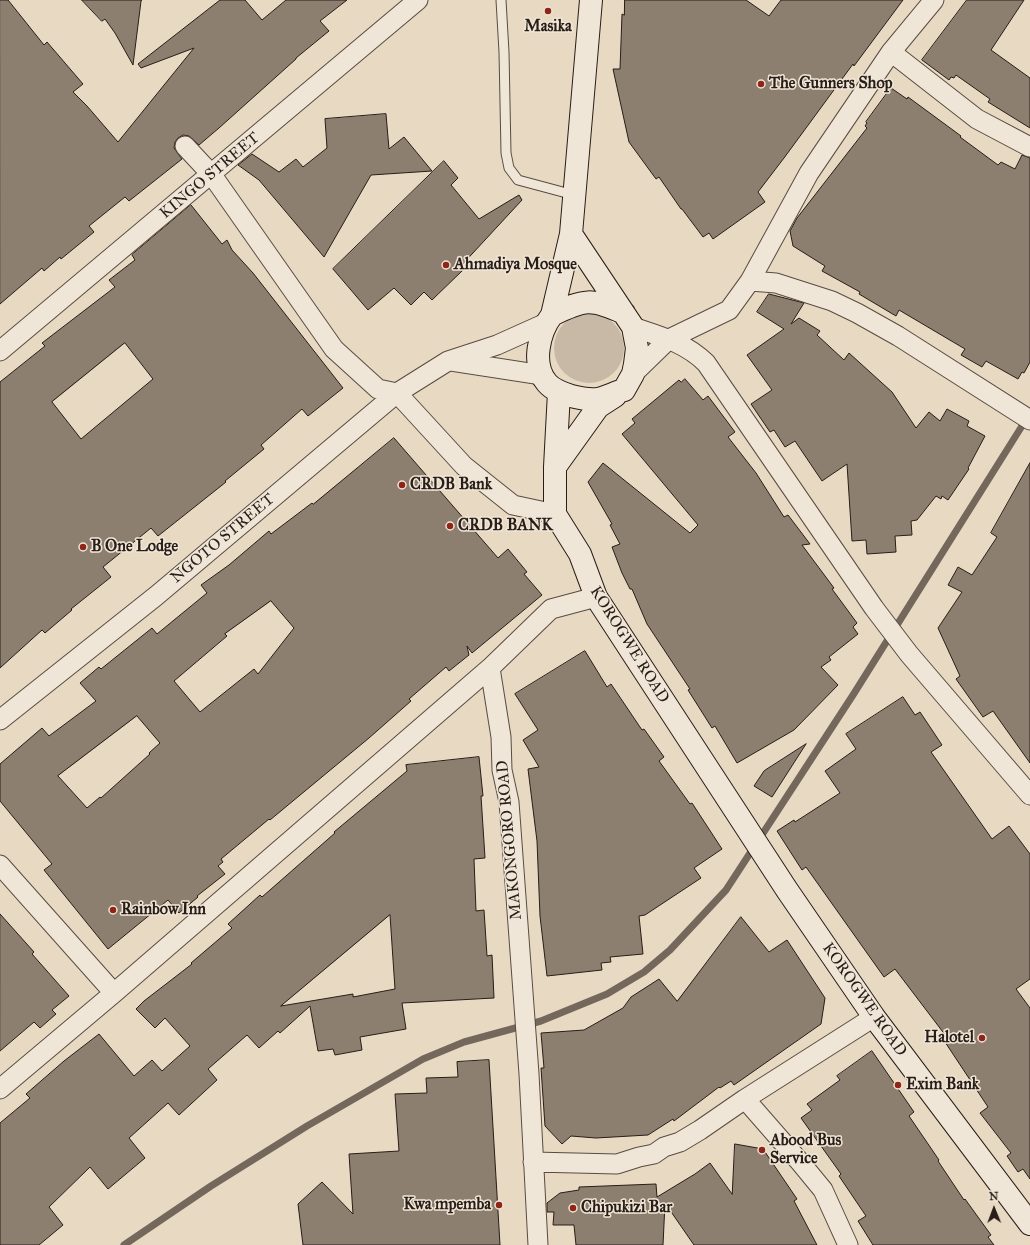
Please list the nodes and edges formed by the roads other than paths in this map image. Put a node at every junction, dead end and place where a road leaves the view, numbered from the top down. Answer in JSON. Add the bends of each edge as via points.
{"nodes":[{"id":1,"x":418,"y":0,"type":"edge"},
{"id":2,"x":501,"y":0,"type":"edge"},
{"id":3,"x":591,"y":0,"type":"edge"},
{"id":4,"x":934,"y":0,"type":"edge"},
{"id":5,"x":891,"y":52,"type":"junction"},
{"id":6,"x":185,"y":146,"type":"dead end"},
{"id":7,"x":1030,"y":147,"type":"edge"},
{"id":8,"x":212,"y":175,"type":"junction"},
{"id":9,"x":574,"y":195,"type":"junction"},
{"id":10,"x":572,"y":234,"type":"junction"},
{"id":11,"x":750,"y":281,"type":"junction"},
{"id":12,"x":549,"y":319,"type":"junction"},
{"id":13,"x":629,"y":320,"type":"junction"},
{"id":14,"x":669,"y":339,"type":"junction"},
{"id":15,"x":0,"y":351,"type":"edge"},
{"id":16,"x":448,"y":361,"type":"junction"},
{"id":17,"x":542,"y":375,"type":"junction"},
{"id":18,"x":629,"y":382,"type":"junction"},
{"id":19,"x":559,"y":392,"type":"junction"},
{"id":20,"x":397,"y":393,"type":"junction"},
{"id":21,"x":1022,"y":415,"type":"edge"},
{"id":22,"x":555,"y":467,"type":"junction"},
{"id":23,"x":555,"y":514,"type":"junction"},
{"id":24,"x":596,"y":597,"type":"junction"},
{"id":25,"x":490,"y":668,"type":"junction"},
{"id":26,"x":0,"y":720,"type":"edge"},
{"id":27,"x":1030,"y":795,"type":"edge"},
{"id":28,"x":0,"y":865,"type":"edge"},
{"id":29,"x":114,"y":993,"type":"junction"},
{"id":30,"x":874,"y":1017,"type":"junction"},
{"id":31,"x":0,"y":1089,"type":"edge"},
{"id":32,"x":745,"y":1098,"type":"junction"},
{"id":33,"x":533,"y":1162,"type":"junction"},
{"id":34,"x":1030,"y":1224,"type":"edge"},
{"id":35,"x":538,"y":1245,"type":"edge"},
{"id":36,"x":848,"y":1245,"type":"edge"}],
"edges":[{"from":1,"to":8,"type":"street","name":"KINGO STREET"},
{"from":2,"to":9,"type":"lane","via":[[506,153],[509,168],[518,180]]},
{"from":3,"to":9,"type":"main road"},
{"from":4,"to":5,"type":"street"},
{"from":5,"to":7,"type":"street","via":[[976,118]]},
{"from":5,"to":11,"type":"street","via":[[809,173]]},
{"from":6,"to":8,"type":"street"},
{"from":8,"to":15,"type":"street","name":"KINGO STREET"},
{"from":8,"to":20,"type":"street","via":[[334,349],[378,389]]},
{"from":9,"to":10,"type":"main road"},
{"from":10,"to":12,"type":"main road"},
{"from":10,"to":13,"type":"main road"},
{"from":11,"to":14,"type":"street","via":[[729,310]]},
{"from":11,"to":21,"type":"street","via":[[776,283],[832,301],[857,313]]},
{"from":12,"to":13,"type":"main road","via":[[573,305],[585,302],[603,304]]},
{"from":12,"to":16,"type":"street","name":"NGOTO STREET","via":[[497,345]]},
{"from":12,"to":17,"type":"main road","via":[[538,350]]},
{"from":13,"to":14,"type":"street"},
{"from":13,"to":18,"type":"main road","via":[[637,348]]},
{"from":14,"to":18,"type":"street"},
{"from":14,"to":27,"type":"street","via":[[690,349],[706,363],[874,608],[909,654]]},
{"from":16,"to":17,"type":"street"},
{"from":16,"to":20,"type":"street","name":"NGOTO STREET"},
{"from":17,"to":19,"type":"main road","via":[[547,383]]},
{"from":18,"to":19,"type":"main road","via":[[598,399],[578,398]]},
{"from":18,"to":22,"type":"main road","via":[[598,407]]},
{"from":19,"to":22,"type":"main road"},
{"from":20,"to":23,"type":"street","via":[[464,466],[513,505]]},
{"from":20,"to":26,"type":"street","name":"NGOTO STREET","via":[[156,596]]},
{"from":22,"to":23,"type":"main road"},
{"from":23,"to":24,"type":"main road","name":"KOROGWE ROAD","via":[[580,554]]},
{"from":24,"to":25,"type":"street","via":[[552,609]]},
{"from":24,"to":30,"type":"main road","name":"KOROGWE ROAD","via":[[787,890]]},
{"from":25,"to":29,"type":"street"},
{"from":25,"to":33,"type":"street","name":"MAKONGORO ROAD","via":[[501,737],[502,770],[509,802]]},
{"from":28,"to":29,"type":"street"},
{"from":29,"to":31,"type":"street"},
{"from":30,"to":32,"type":"street"},
{"from":30,"to":34,"type":"main road","name":"KOROGWE ROAD"},
{"from":32,"to":33,"type":"street","via":[[700,1130],[654,1154],[617,1164]]},
{"from":32,"to":36,"type":"street","via":[[823,1190]]},
{"from":33,"to":35,"type":"street"}]}
